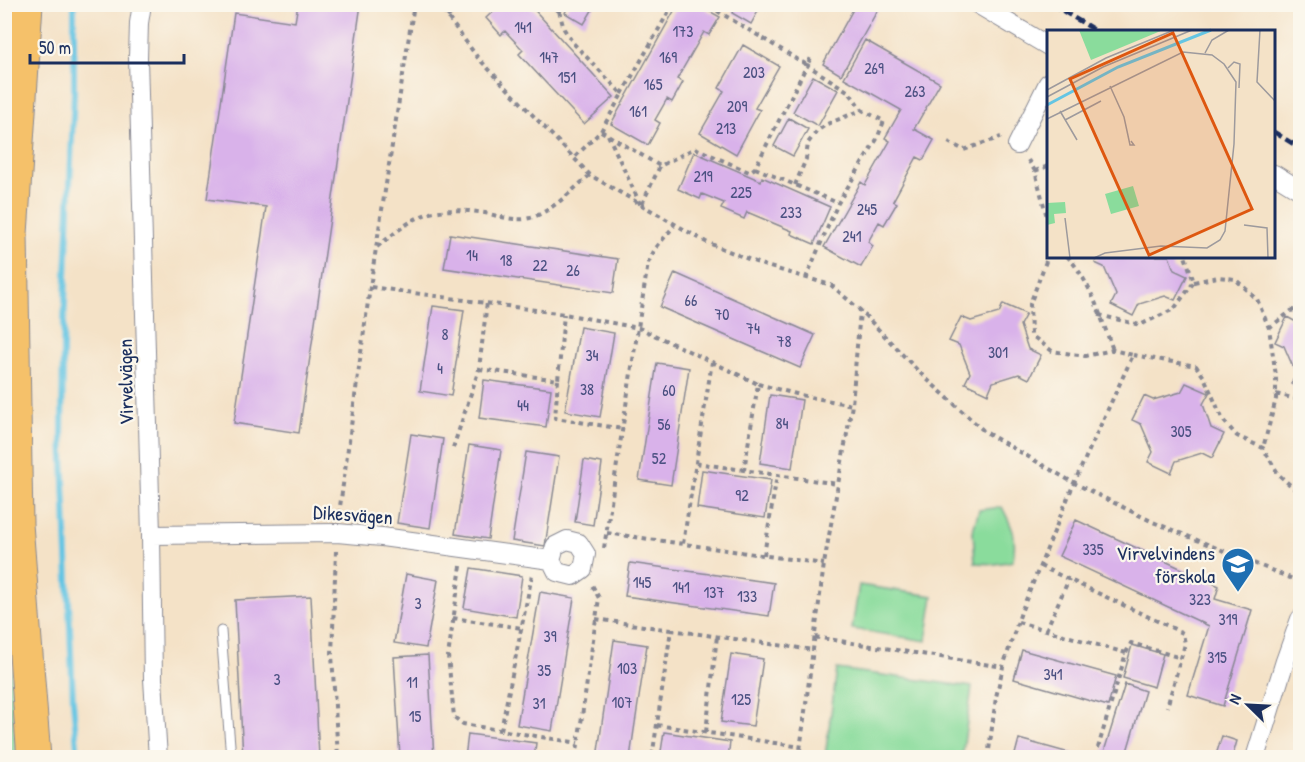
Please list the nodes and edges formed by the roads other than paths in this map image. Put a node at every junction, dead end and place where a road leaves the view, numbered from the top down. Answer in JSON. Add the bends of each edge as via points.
{"nodes":[{"id":1,"x":26,"y":4,"type":"edge"},
{"id":2,"x":141,"y":4,"type":"edge"},
{"id":3,"x":977,"y":4,"type":"edge"},
{"id":4,"x":1047,"y":45,"type":"edge"},
{"id":5,"x":1047,"y":85,"type":"edge"},
{"id":6,"x":1017,"y":145,"type":"road end"},
{"id":7,"x":1275,"y":175,"type":"edge"},
{"id":8,"x":1300,"y":190,"type":"edge"},
{"id":9,"x":151,"y":535,"type":"junction"},
{"id":10,"x":543,"y":559,"type":"junction"},
{"id":11,"x":1300,"y":619,"type":"edge"},
{"id":12,"x":221,"y":631,"type":"dead end"},
{"id":13,"x":34,"y":758,"type":"edge"},
{"id":14,"x":158,"y":758,"type":"edge"},
{"id":15,"x":231,"y":758,"type":"edge"},
{"id":16,"x":1255,"y":758,"type":"edge"}],
"edges":[{"from":1,"to":13,"type":"highway","via":[[11,234],[16,524]]},
{"from":2,"to":9,"type":"street","name":"Virvelvägen","via":[[138,58]]},
{"from":3,"to":4,"type":"street"},
{"from":5,"to":6,"type":"street"},
{"from":7,"to":8,"type":"street"},
{"from":9,"to":10,"type":"street","name":"Dikesvägen","via":[[337,533]]},
{"from":9,"to":14,"type":"street","name":"Virvelvägen"},
{"from":10,"to":10,"type":"street","name":"Dikesvägen","via":[[557,572],[573,576],[585,562],[579,543],[567,540]]},
{"from":11,"to":16,"type":"street"},
{"from":12,"to":15,"type":"lane"}]}
